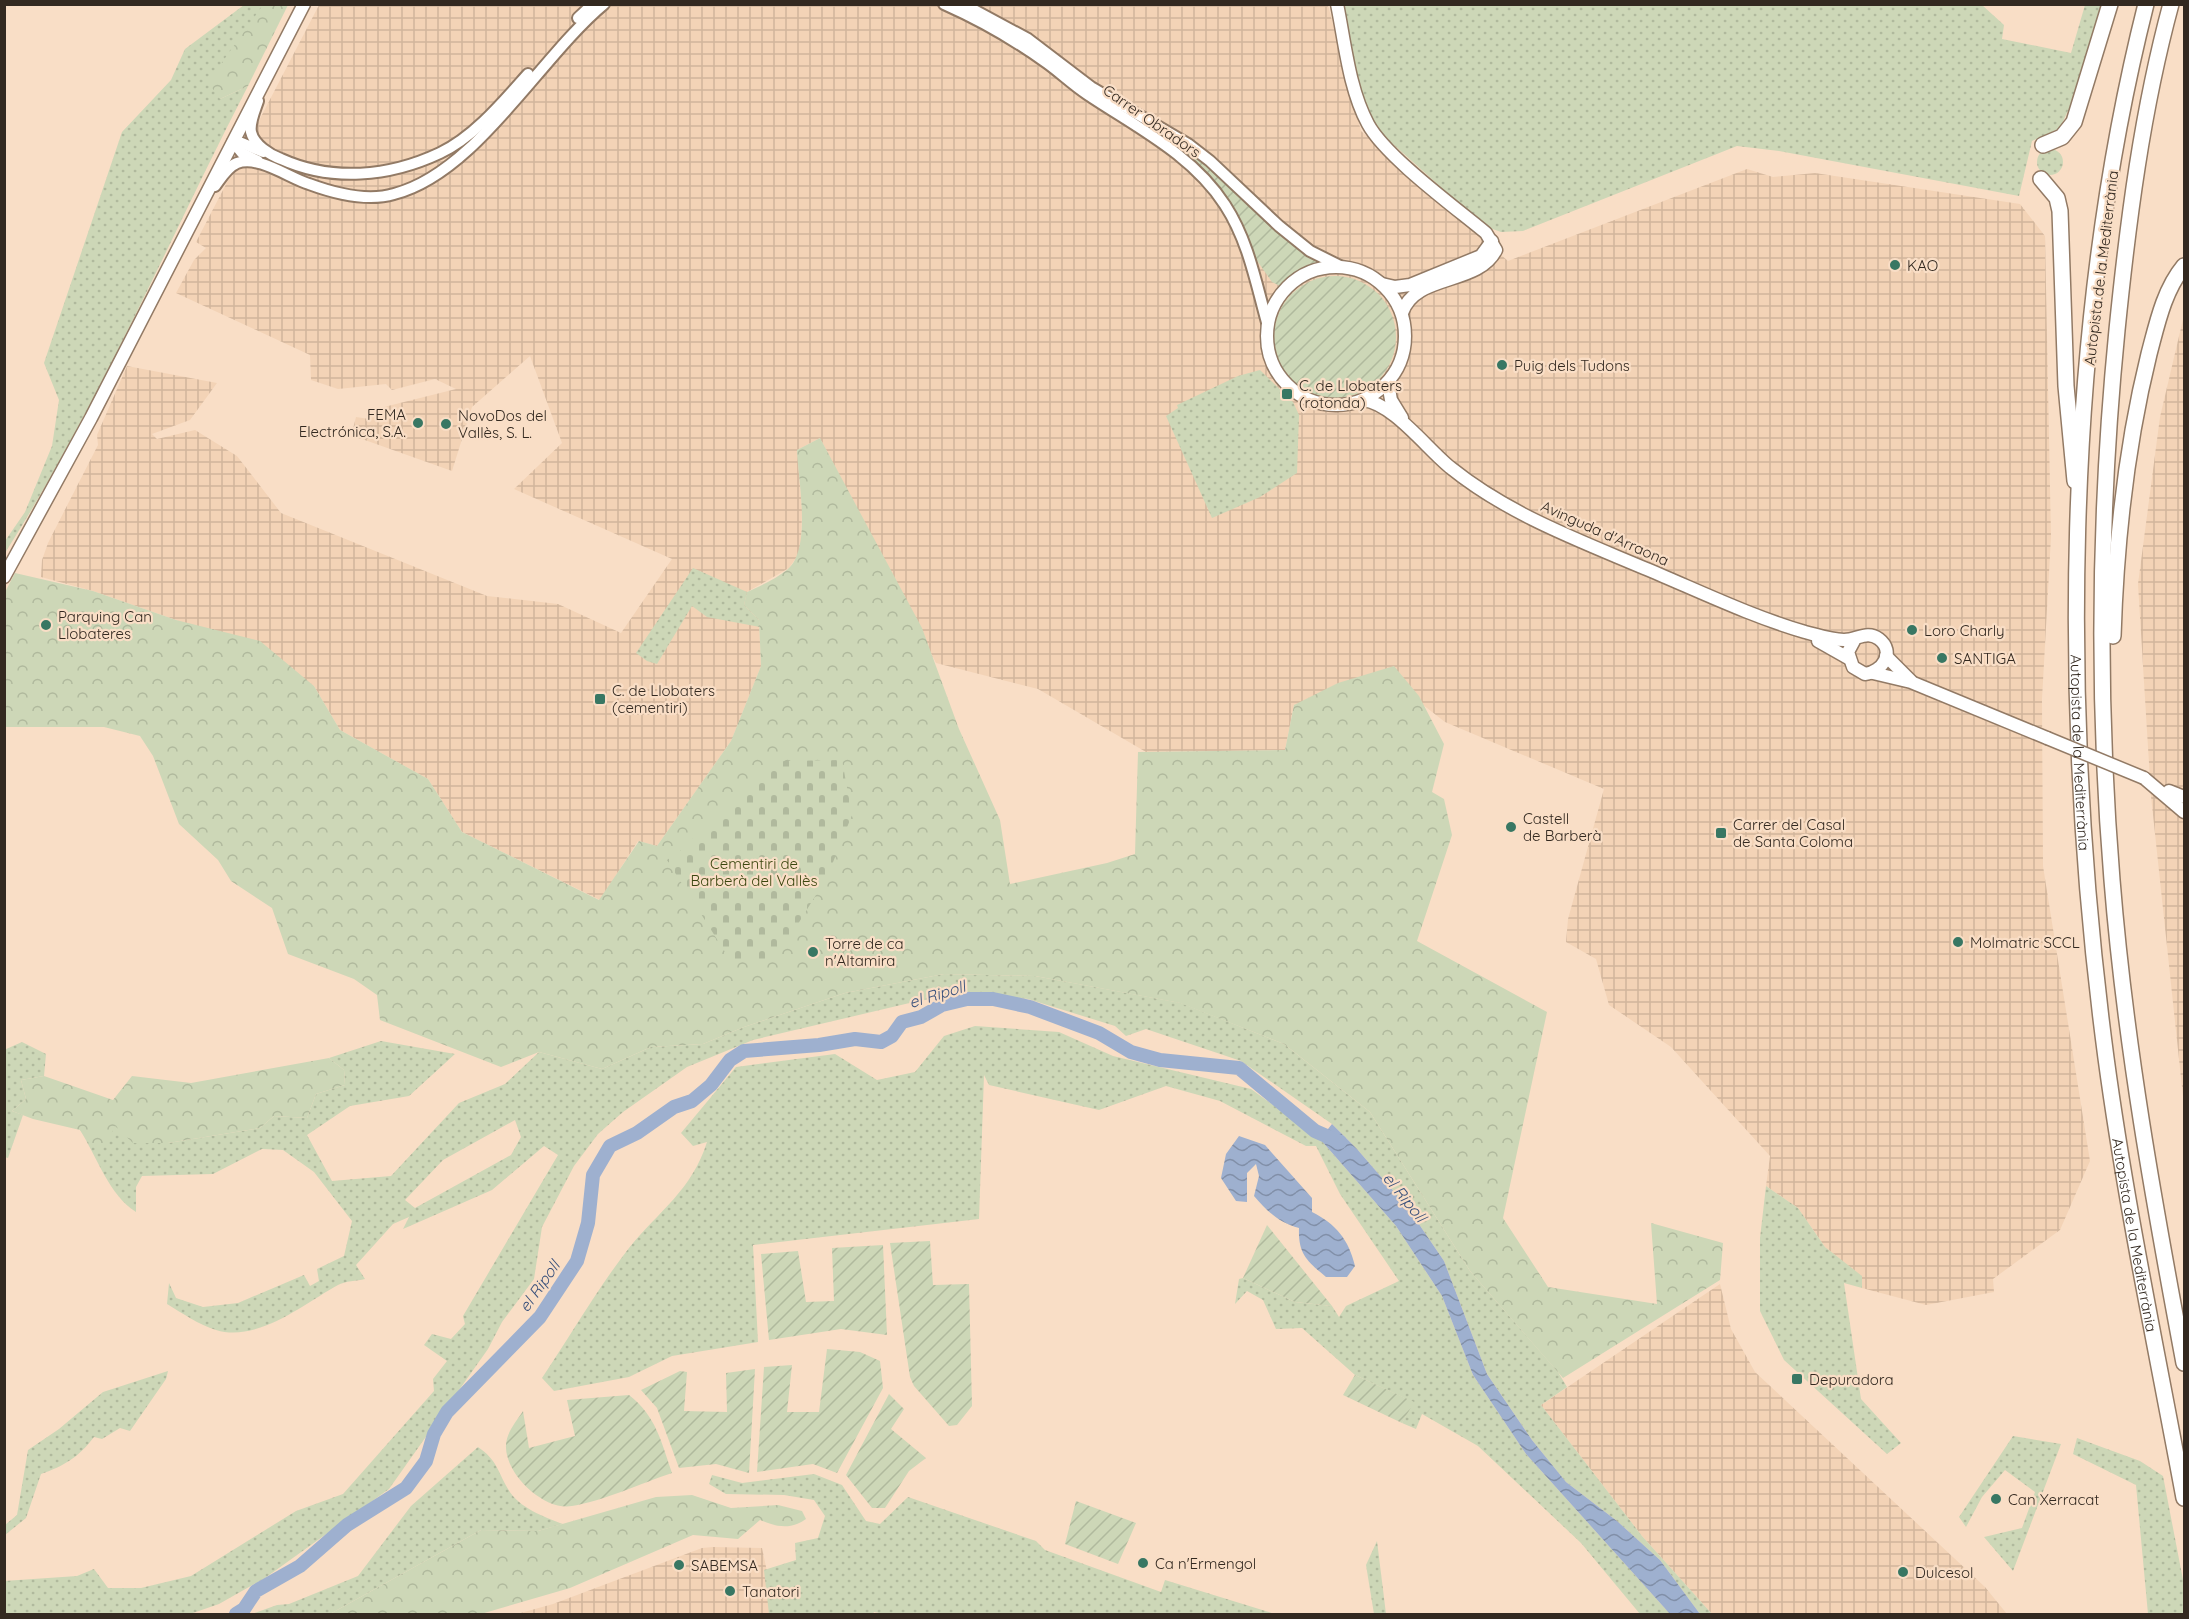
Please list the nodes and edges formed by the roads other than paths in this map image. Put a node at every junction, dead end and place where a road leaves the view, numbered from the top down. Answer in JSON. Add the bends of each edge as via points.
{"nodes":[{"id":1,"x":304,"y":4,"type":"edge"},
{"id":2,"x":593,"y":4,"type":"edge"},
{"id":3,"x":604,"y":4,"type":"edge"},
{"id":4,"x":944,"y":4,"type":"edge"},
{"id":5,"x":963,"y":4,"type":"edge"},
{"id":6,"x":1337,"y":4,"type":"edge"},
{"id":7,"x":2110,"y":4,"type":"edge"},
{"id":8,"x":2146,"y":4,"type":"edge"},
{"id":9,"x":2171,"y":4,"type":"edge"},
{"id":10,"x":589,"y":17,"type":"junction"},
{"id":11,"x":574,"y":22,"type":"junction"},
{"id":12,"x":563,"y":44,"type":"junction"},
{"id":13,"x":264,"y":81,"type":"junction"},
{"id":14,"x":1088,"y":90,"type":"junction"},
{"id":15,"x":515,"y":94,"type":"junction"},
{"id":16,"x":233,"y":142,"type":"junction"},
{"id":17,"x":2043,"y":145,"type":"dead end"},
{"id":18,"x":272,"y":155,"type":"junction"},
{"id":19,"x":266,"y":166,"type":"junction"},
{"id":20,"x":2041,"y":178,"type":"dead end"},
{"id":21,"x":200,"y":205,"type":"junction"},
{"id":22,"x":1492,"y":241,"type":"junction"},
{"id":23,"x":1340,"y":266,"type":"junction"},
{"id":24,"x":2184,"y":266,"type":"edge"},
{"id":25,"x":1381,"y":284,"type":"junction"},
{"id":26,"x":1401,"y":313,"type":"junction"},
{"id":27,"x":1268,"y":326,"type":"junction"},
{"id":28,"x":1388,"y":383,"type":"junction"},
{"id":29,"x":1363,"y":400,"type":"junction"},
{"id":30,"x":1411,"y":431,"type":"junction"},
{"id":31,"x":2080,"y":503,"type":"junction"},
{"id":32,"x":4,"y":577,"type":"edge"},
{"id":33,"x":1804,"y":632,"type":"junction"},
{"id":34,"x":1855,"y":639,"type":"junction"},
{"id":35,"x":1886,"y":656,"type":"junction"},
{"id":36,"x":1848,"y":658,"type":"junction"},
{"id":37,"x":1873,"y":673,"type":"junction"},
{"id":38,"x":1911,"y":682,"type":"junction"},
{"id":39,"x":2103,"y":716,"type":"junction"},
{"id":40,"x":2144,"y":778,"type":"junction"},
{"id":41,"x":2184,"y":799,"type":"edge"},
{"id":42,"x":2184,"y":812,"type":"edge"},
{"id":43,"x":2184,"y":1363,"type":"edge"},
{"id":44,"x":2184,"y":1498,"type":"edge"}],
"edges":[{"from":1,"to":13,"type":"main road"},
{"from":2,"to":11,"type":"street"},
{"from":3,"to":10,"type":"street"},
{"from":4,"to":14,"type":"street","name":"Carrer Obradors","via":[[1021,46]]},
{"from":5,"to":14,"type":"street","via":[[1028,39]]},
{"from":6,"to":22,"type":"main road","via":[[1358,100],[1372,132]]},
{"from":7,"to":17,"type":"highway","via":[[2074,122],[2062,137]]},
{"from":8,"to":31,"type":"highway","name":"Autopista de la Mediterrània","via":[[2120,119],[2107,204],[2089,358]]},
{"from":9,"to":39,"type":"highway","name":"Autopista de la Mediterrània","via":[[2137,165],[2116,341],[2103,540]]},
{"from":10,"to":11,"type":"street"},
{"from":10,"to":12,"type":"street"},
{"from":11,"to":12,"type":"street"},
{"from":11,"to":15,"type":"street"},
{"from":12,"to":15,"type":"street"},
{"from":13,"to":16,"type":"main road"},
{"from":13,"to":18,"type":"street","via":[[251,131],[254,139]]},
{"from":14,"to":23,"type":"street","via":[[1188,144],[1310,251]]},
{"from":14,"to":27,"type":"street","name":"Carrer Obradors","via":[[1202,175],[1243,236]]},
{"from":15,"to":18,"type":"street","via":[[459,141],[438,154],[402,166],[368,174],[334,175]]},
{"from":15,"to":19,"type":"street","via":[[474,143],[447,166],[395,194],[363,197],[335,192]]},
{"from":16,"to":18,"type":"street"},
{"from":16,"to":19,"type":"street","via":[[242,153]]},
{"from":16,"to":21,"type":"main road"},
{"from":19,"to":21,"type":"street","via":[[236,164],[224,173]]},
{"from":20,"to":31,"type":"highway","via":[[2059,204],[2069,430]]},
{"from":21,"to":32,"type":"main road"},
{"from":22,"to":25,"type":"main road","via":[[1481,256],[1410,285]]},
{"from":22,"to":26,"type":"main road","via":[[1496,250],[1487,263],[1416,293]]},
{"from":23,"to":25,"type":"main road"},
{"from":23,"to":27,"type":"main road","via":[[1319,269],[1296,279],[1274,304]]},
{"from":24,"to":39,"type":"highway","via":[[2169,289],[2156,328],[2129,450],[2117,556],[2111,684]]},
{"from":25,"to":26,"type":"main road","via":[[1398,303]]},
{"from":26,"to":28,"type":"main road","via":[[1405,351]]},
{"from":27,"to":29,"type":"main road","via":[[1267,345],[1273,366],[1292,390],[1325,405],[1346,406]]},
{"from":28,"to":29,"type":"main road"},
{"from":28,"to":30,"type":"main road","via":[[1391,400]]},
{"from":29,"to":30,"type":"main road","via":[[1381,407]]},
{"from":30,"to":33,"type":"main road","name":"Avinguda d'Arraona","via":[[1464,478],[1523,514]]},
{"from":31,"to":44,"type":"highway","name":"Autopista de la Mediterrània","via":[[2077,587],[2081,779],[2094,950],[2115,1116]]},
{"from":33,"to":34,"type":"main road"},
{"from":33,"to":36,"type":"main road"},
{"from":34,"to":35,"type":"main road","via":[[1869,635],[1879,639],[1885,645]]},
{"from":34,"to":36,"type":"main road"},
{"from":35,"to":37,"type":"main road","via":[[1880,669]]},
{"from":35,"to":38,"type":"main road"},
{"from":36,"to":37,"type":"main road","via":[[1857,671]]},
{"from":37,"to":38,"type":"main road"},
{"from":38,"to":40,"type":"main road","bridge":true},
{"from":39,"to":43,"type":"highway","name":"Autopista de la Mediterrània","via":[[2111,871],[2125,1006]]},
{"from":40,"to":41,"type":"main road"},
{"from":40,"to":42,"type":"main road"}]}
